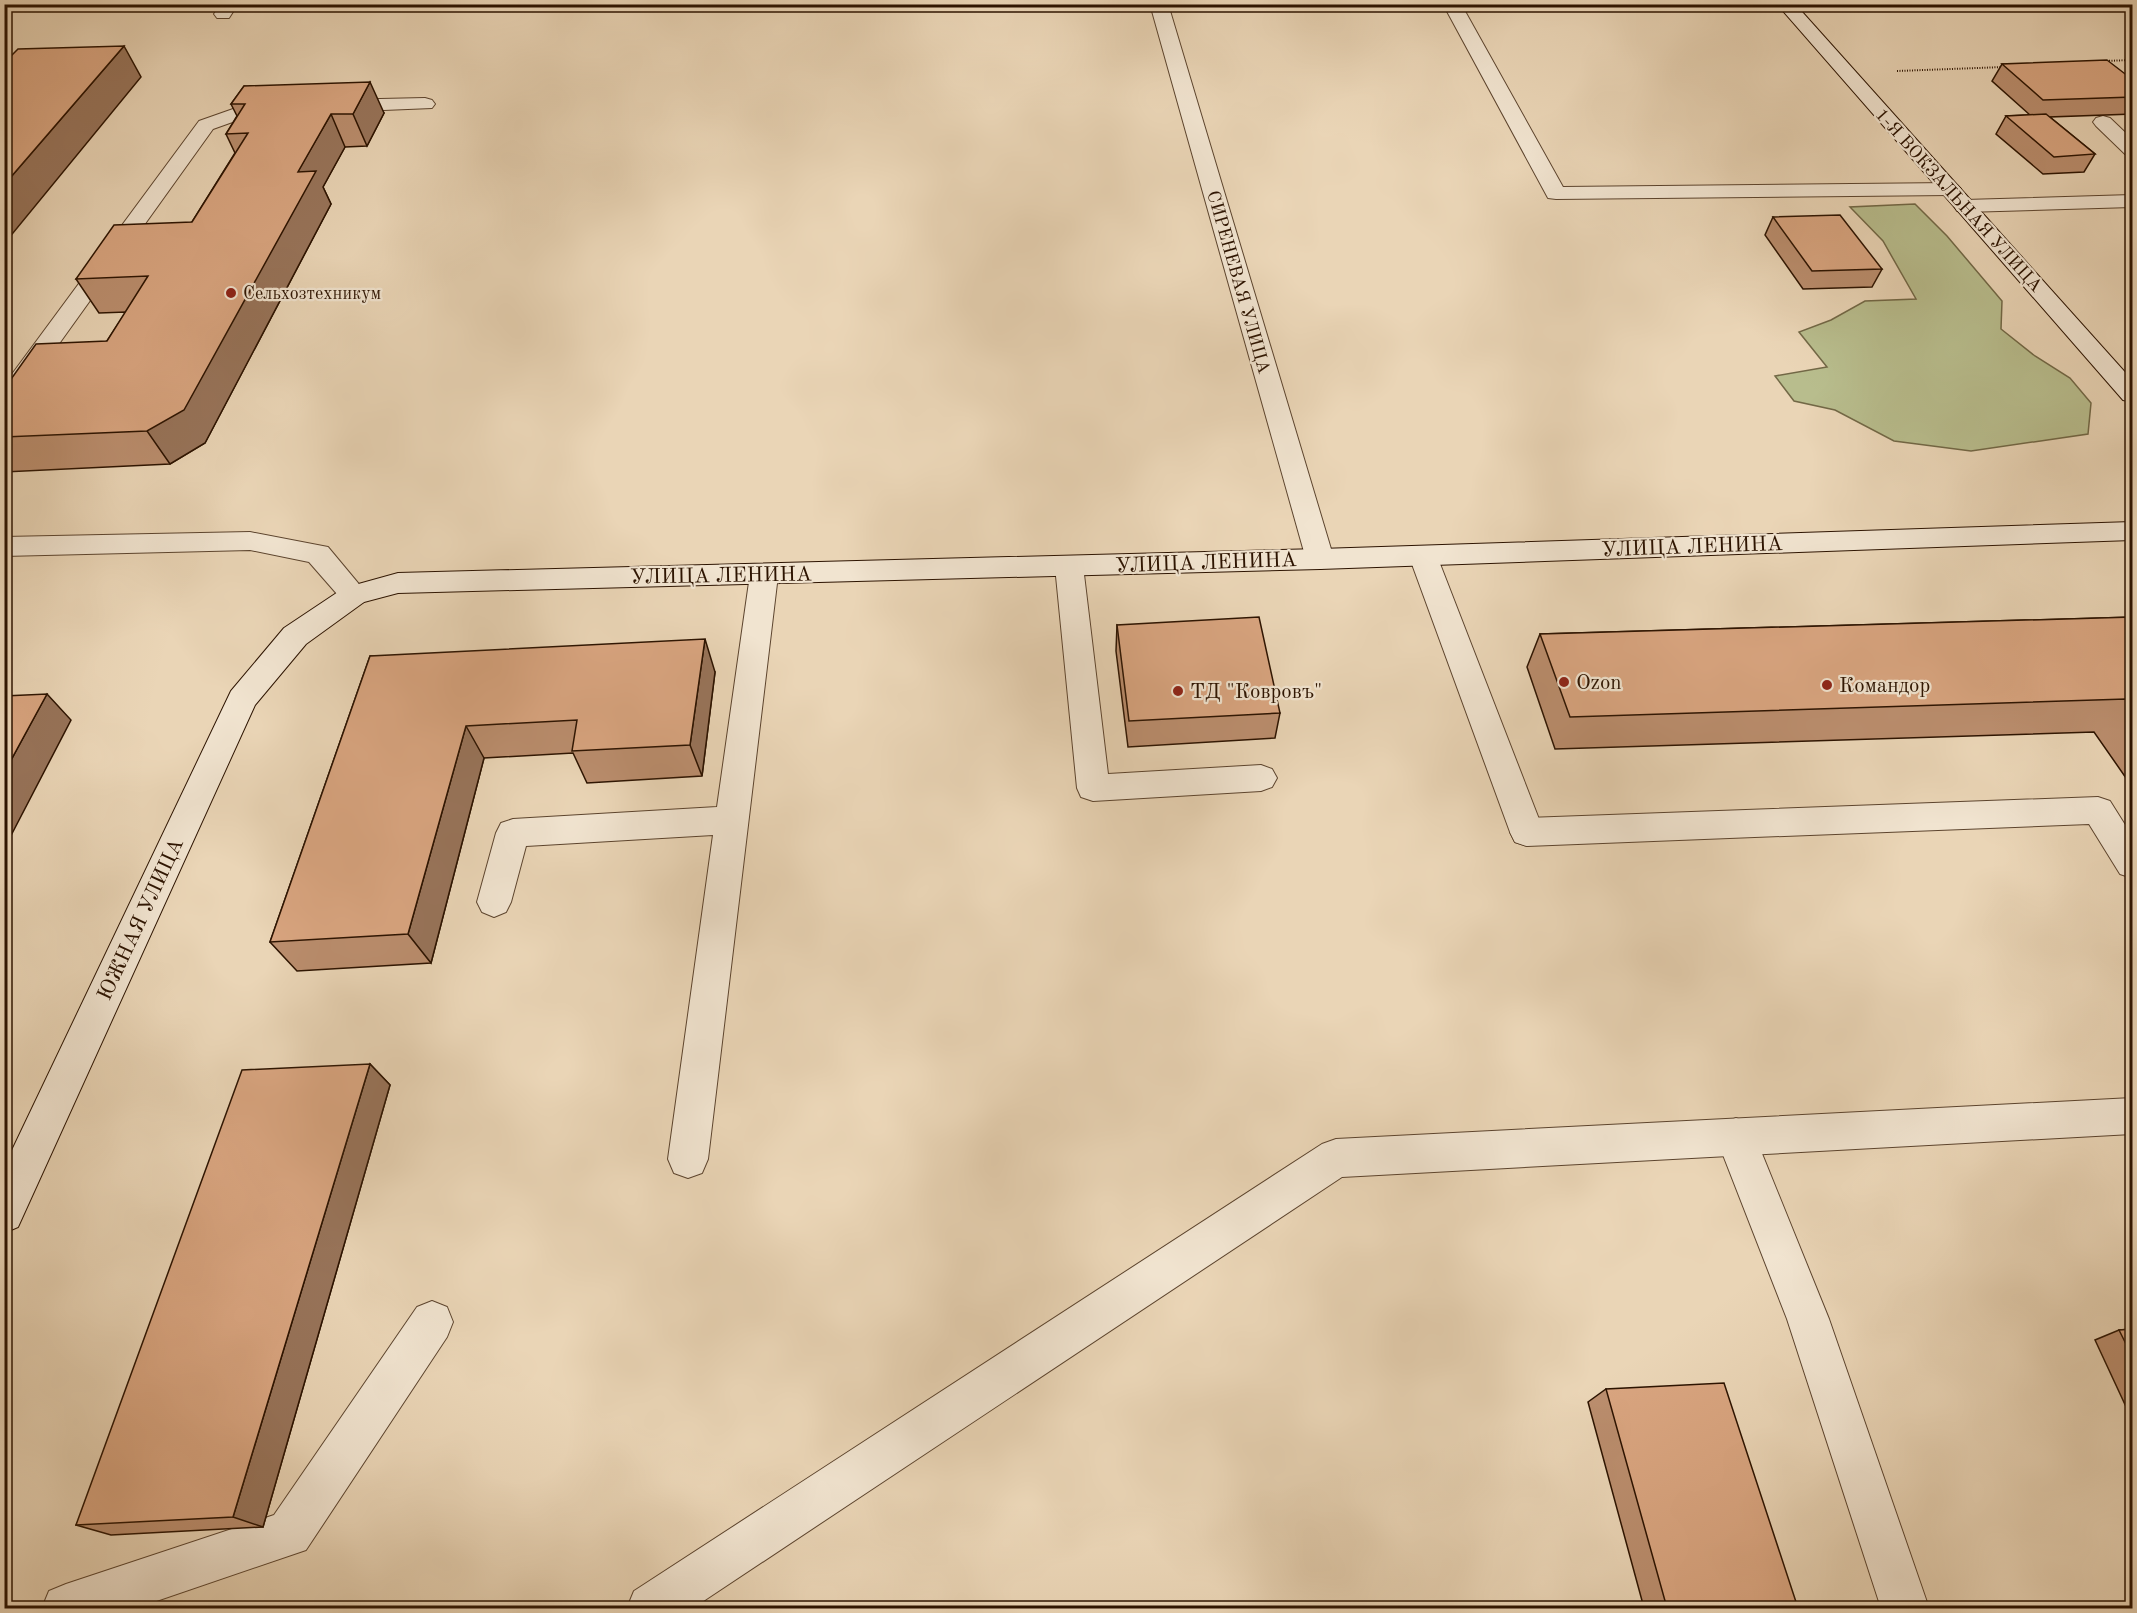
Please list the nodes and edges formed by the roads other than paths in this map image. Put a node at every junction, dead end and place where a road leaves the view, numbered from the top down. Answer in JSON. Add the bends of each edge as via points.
{"nodes":[{"id":1,"x":1159,"y":4,"type":"edge"},
{"id":2,"x":1452,"y":4,"type":"edge"},
{"id":3,"x":1785,"y":4,"type":"edge"},
{"id":4,"x":425,"y":104,"type":"dead end"},
{"id":5,"x":322,"y":106,"type":"edge"},
{"id":6,"x":299,"y":107,"type":"edge"},
{"id":7,"x":2103,"y":123,"type":"edge"},
{"id":8,"x":2133,"y":150,"type":"edge"},
{"id":9,"x":1950,"y":189,"type":"junction"},
{"id":10,"x":2133,"y":201,"type":"edge"},
{"id":11,"x":1965,"y":206,"type":"junction"},
{"id":12,"x":2133,"y":395,"type":"edge"},
{"id":13,"x":4,"y":403,"type":"edge"},
{"id":14,"x":2133,"y":531,"type":"edge"},
{"id":15,"x":4,"y":547,"type":"edge"},
{"id":16,"x":1424,"y":556,"type":"junction"},
{"id":17,"x":1320,"y":559,"type":"junction"},
{"id":18,"x":1069,"y":566,"type":"junction"},
{"id":19,"x":764,"y":575,"type":"junction"},
{"id":20,"x":354,"y":595,"type":"junction"},
{"id":21,"x":295,"y":636,"type":"joint"},
{"id":22,"x":1261,"y":778,"type":"dead end"},
{"id":23,"x":732,"y":820,"type":"junction"},
{"id":24,"x":2133,"y":864,"type":"edge"},
{"id":25,"x":494,"y":902,"type":"dead end"},
{"id":26,"x":2133,"y":1116,"type":"edge"},
{"id":27,"x":1736,"y":1137,"type":"junction"},
{"id":28,"x":688,"y":1159,"type":"dead end"},
{"id":29,"x":4,"y":1213,"type":"edge"},
{"id":30,"x":432,"y":1322,"type":"dead end"},
{"id":31,"x":66,"y":1608,"type":"edge"},
{"id":32,"x":651,"y":1608,"type":"edge"},
{"id":33,"x":1905,"y":1608,"type":"edge"}],
"edges":[{"from":1,"to":17,"type":"street","name":"СИРЕНЕВАЯ УЛИЦА"},
{"from":2,"to":9,"type":"street","via":[[1556,194]]},
{"from":3,"to":9,"type":"street","name":"1-Я ВОКЗАЛЬНАЯ УЛИЦА"},
{"from":4,"to":5,"type":"street"},
{"from":6,"to":13,"type":"street","via":[[253,108],[206,125]]},
{"from":7,"to":8,"type":"street"},
{"from":9,"to":11,"type":"street","name":"1-Я ВОКЗАЛЬНАЯ УЛИЦА"},
{"from":10,"to":11,"type":"street"},
{"from":11,"to":12,"type":"street","name":"1-Я ВОКЗАЛЬНАЯ УЛИЦА"},
{"from":14,"to":16,"type":"street","name":"УЛИЦА ЛЕНИНА"},
{"from":15,"to":20,"type":"street","via":[[250,541],[318,554]]},
{"from":16,"to":17,"type":"street","name":"УЛИЦА ЛЕНИНА"},
{"from":16,"to":24,"type":"street","via":[[1527,832],[2098,810]]},
{"from":17,"to":18,"type":"street","name":"УЛИЦА ЛЕНИНА"},
{"from":18,"to":19,"type":"street","name":"УЛИЦА ЛЕНИНА"},
{"from":18,"to":22,"type":"street","via":[[1093,788]]},
{"from":19,"to":20,"type":"street","name":"УЛИЦА ЛЕНИНА","via":[[398,583]]},
{"from":19,"to":23,"type":"street"},
{"from":20,"to":21,"type":"street","name":"УЛИЦА ЛЕНИНА"},
{"from":21,"to":29,"type":"street","name":"ЮЖНАЯ УЛИЦА","via":[[242,699]]},
{"from":23,"to":25,"type":"street","via":[[513,834]]},
{"from":23,"to":28,"type":"street"},
{"from":26,"to":27,"type":"street"},
{"from":27,"to":32,"type":"street","via":[[1336,1158]]},
{"from":27,"to":33,"type":"street","via":[[1808,1319]]},
{"from":30,"to":31,"type":"street","via":[[289,1533]]}]}
